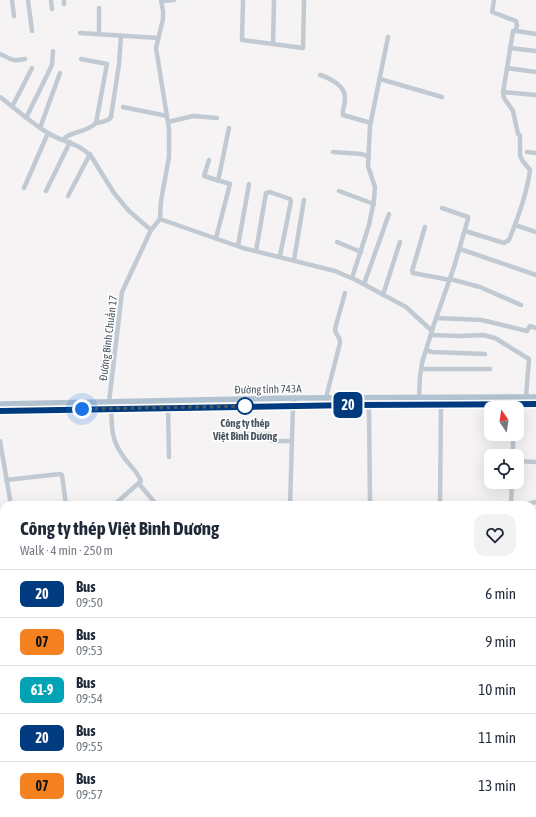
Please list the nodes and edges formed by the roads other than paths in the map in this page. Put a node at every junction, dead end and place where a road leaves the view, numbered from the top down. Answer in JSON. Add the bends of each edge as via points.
{"nodes":[{"id":1,"x":12,"y":0,"type":"edge"},
{"id":2,"x":28,"y":0,"type":"edge"},
{"id":3,"x":51,"y":0,"type":"edge"},
{"id":4,"x":174,"y":0,"type":"edge"},
{"id":5,"x":243,"y":0,"type":"edge"},
{"id":6,"x":274,"y":0,"type":"edge"},
{"id":7,"x":304,"y":0,"type":"edge"},
{"id":8,"x":494,"y":0,"type":"edge"},
{"id":9,"x":161,"y":1,"type":"edge"},
{"id":10,"x":99,"y":8,"type":"dead end"},
{"id":11,"x":52,"y":9,"type":"dead end"},
{"id":12,"x":14,"y":16,"type":"dead end"},
{"id":13,"x":32,"y":31,"type":"dead end"},
{"id":14,"x":515,"y":31,"type":"junction"},
{"id":15,"x":80,"y":33,"type":"dead end"},
{"id":16,"x":98,"y":34,"type":"junction"},
{"id":17,"x":536,"y":34,"type":"edge"},
{"id":18,"x":121,"y":36,"type":"junction"},
{"id":19,"x":388,"y":37,"type":"dead end"},
{"id":20,"x":158,"y":38,"type":"junction"},
{"id":21,"x":273,"y":44,"type":"junction"},
{"id":22,"x":510,"y":48,"type":"junction"},
{"id":23,"x":53,"y":51,"type":"dead end"},
{"id":24,"x":536,"y":51,"type":"edge"},
{"id":25,"x":0,"y":54,"type":"edge"},
{"id":26,"x":25,"y":59,"type":"dead end"},
{"id":27,"x":81,"y":59,"type":"dead end"},
{"id":28,"x":32,"y":68,"type":"dead end"},
{"id":29,"x":507,"y":68,"type":"junction"},
{"id":30,"x":536,"y":72,"type":"edge"},
{"id":31,"x":60,"y":73,"type":"dead end"},
{"id":32,"x":320,"y":74,"type":"dead end"},
{"id":33,"x":380,"y":79,"type":"junction"},
{"id":34,"x":503,"y":92,"type":"junction"},
{"id":35,"x":536,"y":95,"type":"edge"},
{"id":36,"x":0,"y":97,"type":"edge"},
{"id":37,"x":442,"y":97,"type":"dead end"},
{"id":38,"x":12,"y":107,"type":"junction"},
{"id":39,"x":123,"y":107,"type":"dead end"},
{"id":40,"x":167,"y":116,"type":"junction"},
{"id":41,"x":26,"y":118,"type":"junction"},
{"id":42,"x":217,"y":118,"type":"dead end"},
{"id":43,"x":168,"y":122,"type":"junction"},
{"id":44,"x":96,"y":123,"type":"junction"},
{"id":45,"x":371,"y":123,"type":"junction"},
{"id":46,"x":40,"y":128,"type":"junction"},
{"id":47,"x":229,"y":128,"type":"dead end"},
{"id":48,"x":48,"y":133,"type":"junction"},
{"id":49,"x":64,"y":139,"type":"junction"},
{"id":50,"x":70,"y":142,"type":"junction"},
{"id":51,"x":333,"y":152,"type":"dead end"},
{"id":52,"x":527,"y":152,"type":"dead end"},
{"id":53,"x":536,"y":153,"type":"edge"},
{"id":54,"x":90,"y":154,"type":"junction"},
{"id":55,"x":369,"y":157,"type":"junction"},
{"id":56,"x":209,"y":160,"type":"dead end"},
{"id":57,"x":530,"y":170,"type":"junction"},
{"id":58,"x":536,"y":172,"type":"edge"},
{"id":59,"x":218,"y":180,"type":"junction"},
{"id":60,"x":249,"y":184,"type":"dead end"},
{"id":61,"x":24,"y":188,"type":"dead end"},
{"id":62,"x":46,"y":191,"type":"dead end"},
{"id":63,"x":339,"y":191,"type":"dead end"},
{"id":64,"x":68,"y":196,"type":"dead end"},
{"id":65,"x":304,"y":200,"type":"dead end"},
{"id":66,"x":374,"y":204,"type":"junction"},
{"id":67,"x":442,"y":208,"type":"dead end"},
{"id":68,"x":389,"y":214,"type":"dead end"},
{"id":69,"x":160,"y":219,"type":"junction"},
{"id":70,"x":515,"y":224,"type":"junction"},
{"id":71,"x":536,"y":224,"type":"edge"},
{"id":72,"x":425,"y":226,"type":"dead end"},
{"id":73,"x":151,"y":230,"type":"junction"},
{"id":74,"x":465,"y":231,"type":"junction"},
{"id":75,"x":535,"y":231,"type":"edge"},
{"id":76,"x":216,"y":238,"type":"junction"},
{"id":77,"x":337,"y":242,"type":"dead end"},
{"id":78,"x":400,"y":242,"type":"dead end"},
{"id":79,"x":238,"y":246,"type":"junction"},
{"id":80,"x":460,"y":248,"type":"junction"},
{"id":81,"x":256,"y":250,"type":"junction"},
{"id":82,"x":361,"y":252,"type":"junction"},
{"id":83,"x":280,"y":256,"type":"junction"},
{"id":84,"x":294,"y":260,"type":"junction"},
{"id":85,"x":536,"y":275,"type":"edge"},
{"id":86,"x":352,"y":278,"type":"junction"},
{"id":87,"x":450,"y":280,"type":"junction"},
{"id":88,"x":364,"y":284,"type":"junction"},
{"id":89,"x":345,"y":293,"type":"dead end"},
{"id":90,"x":383,"y":295,"type":"junction"},
{"id":91,"x":521,"y":305,"type":"dead end"},
{"id":92,"x":436,"y":318,"type":"junction"},
{"id":93,"x":536,"y":328,"type":"edge"},
{"id":94,"x":431,"y":333,"type":"junction"},
{"id":95,"x":426,"y":350,"type":"junction"},
{"id":96,"x":485,"y":354,"type":"dead end"},
{"id":97,"x":421,"y":368,"type":"junction"},
{"id":98,"x":490,"y":369,"type":"dead end"},
{"id":99,"x":295,"y":398,"type":"junction"},
{"id":100,"x":326,"y":398,"type":"junction"},
{"id":101,"x":419,"y":398,"type":"junction"},
{"id":102,"x":526,"y":398,"type":"junction"},
{"id":103,"x":536,"y":398,"type":"edge"},
{"id":104,"x":109,"y":402,"type":"junction"},
{"id":105,"x":0,"y":404,"type":"edge"},
{"id":106,"x":8,"y":404,"type":"junction"},
{"id":107,"x":441,"y":404,"type":"junction"},
{"id":108,"x":536,"y":404,"type":"edge"},
{"id":109,"x":369,"y":405,"type":"junction"},
{"id":110,"x":484,"y":405,"type":"edge"},
{"id":111,"x":524,"y":405,"type":"edge"},
{"id":112,"x":293,"y":406,"type":"junction"},
{"id":113,"x":168,"y":407,"type":"junction"},
{"id":114,"x":111,"y":408,"type":"junction"},
{"id":115,"x":0,"y":411,"type":"edge"},
{"id":116,"x":8,"y":411,"type":"junction"},
{"id":117,"x":242,"y":434,"type":"dead end"},
{"id":118,"x":0,"y":441,"type":"edge"},
{"id":119,"x":292,"y":441,"type":"junction"},
{"id":120,"x":1,"y":455,"type":"edge"},
{"id":121,"x":169,"y":457,"type":"dead end"},
{"id":122,"x":524,"y":461,"type":"edge"},
{"id":123,"x":536,"y":462,"type":"edge"},
{"id":124,"x":6,"y":480,"type":"junction"},
{"id":125,"x":139,"y":484,"type":"junction"},
{"id":126,"x":512,"y":489,"type":"edge"},
{"id":127,"x":10,"y":501,"type":"edge"},
{"id":128,"x":65,"y":501,"type":"edge"},
{"id":129,"x":119,"y":501,"type":"edge"},
{"id":130,"x":154,"y":501,"type":"edge"},
{"id":131,"x":290,"y":501,"type":"edge"},
{"id":132,"x":370,"y":501,"type":"edge"},
{"id":133,"x":440,"y":501,"type":"edge"},
{"id":134,"x":511,"y":501,"type":"edge"}],
"edges":[{"from":1,"to":12,"type":"street"},
{"from":2,"to":13,"type":"street"},
{"from":3,"to":11,"type":"street"},
{"from":4,"to":9,"type":"street"},
{"from":5,"to":21,"type":"street","via":[[242,40]]},
{"from":6,"to":21,"type":"street"},
{"from":7,"to":21,"type":"street","via":[[303,48]]},
{"from":8,"to":14,"type":"street","via":[[492,12],[516,21]]},
{"from":9,"to":20,"type":"street","via":[[162,19]]},
{"from":10,"to":16,"type":"street"},
{"from":14,"to":17,"type":"street"},
{"from":14,"to":22,"type":"street"},
{"from":15,"to":16,"type":"street"},
{"from":16,"to":18,"type":"street"},
{"from":18,"to":20,"type":"street"},
{"from":18,"to":44,"type":"street","via":[[120,64],[111,117],[110,120]]},
{"from":19,"to":33,"type":"street"},
{"from":20,"to":40,"type":"street","via":[[156,58]]},
{"from":22,"to":24,"type":"street"},
{"from":22,"to":29,"type":"street"},
{"from":23,"to":41,"type":"street","via":[[52,65]]},
{"from":25,"to":26,"type":"street","via":[[9,60]]},
{"from":27,"to":44,"type":"street","via":[[107,64]]},
{"from":28,"to":38,"type":"street"},
{"from":29,"to":30,"type":"street"},
{"from":29,"to":34,"type":"street"},
{"from":31,"to":46,"type":"street"},
{"from":32,"to":45,"type":"street","via":[[343,90],[343,115]]},
{"from":33,"to":37,"type":"street"},
{"from":33,"to":45,"type":"street"},
{"from":34,"to":35,"type":"street"},
{"from":34,"to":57,"type":"street","via":[[513,111],[520,135],[520,155]]},
{"from":36,"to":38,"type":"street"},
{"from":38,"to":41,"type":"street"},
{"from":39,"to":40,"type":"street"},
{"from":40,"to":43,"type":"street"},
{"from":41,"to":46,"type":"street"},
{"from":42,"to":43,"type":"street","via":[[193,116]]},
{"from":43,"to":69,"type":"street","via":[[169,157]]},
{"from":44,"to":49,"type":"street","via":[[91,128]]},
{"from":45,"to":55,"type":"street"},
{"from":46,"to":48,"type":"street"},
{"from":47,"to":59,"type":"street"},
{"from":48,"to":49,"type":"street"},
{"from":48,"to":61,"type":"street"},
{"from":49,"to":50,"type":"street"},
{"from":50,"to":54,"type":"street"},
{"from":50,"to":62,"type":"street"},
{"from":51,"to":55,"type":"street","via":[[362,154]]},
{"from":52,"to":53,"type":"street"},
{"from":54,"to":64,"type":"street"},
{"from":54,"to":73,"type":"street","via":[[114,194]]},
{"from":55,"to":66,"type":"street","via":[[368,166],[375,188]]},
{"from":56,"to":59,"type":"street","via":[[204,176]]},
{"from":57,"to":58,"type":"street"},
{"from":57,"to":70,"type":"street","via":[[526,192]]},
{"from":59,"to":76,"type":"street","via":[[230,184]]},
{"from":60,"to":79,"type":"street"},
{"from":63,"to":66,"type":"street"},
{"from":65,"to":84,"type":"street"},
{"from":66,"to":82,"type":"street"},
{"from":67,"to":74,"type":"street","via":[[468,217]]},
{"from":68,"to":88,"type":"street"},
{"from":69,"to":73,"type":"street","name":"Đường Bình Chuẩn 17"},
{"from":69,"to":76,"type":"street"},
{"from":70,"to":74,"type":"street","via":[[509,240],[504,243]]},
{"from":70,"to":75,"type":"street"},
{"from":71,"to":75,"type":"street"},
{"from":72,"to":87,"type":"street","via":[[412,271]]},
{"from":73,"to":104,"type":"street","name":"Đường Bình Chuẩn 17","via":[[122,292]]},
{"from":74,"to":80,"type":"street"},
{"from":76,"to":79,"type":"street"},
{"from":77,"to":82,"type":"street"},
{"from":78,"to":90,"type":"street"},
{"from":79,"to":81,"type":"street"},
{"from":80,"to":85,"type":"street"},
{"from":80,"to":87,"type":"street"},
{"from":81,"to":83,"type":"street"},
{"from":81,"to":83,"type":"street","via":[[266,193],[270,192],[291,201]]},
{"from":82,"to":86,"type":"street"},
{"from":83,"to":84,"type":"street"},
{"from":84,"to":86,"type":"street"},
{"from":86,"to":88,"type":"street"},
{"from":87,"to":91,"type":"street","via":[[480,287]]},
{"from":87,"to":92,"type":"street"},
{"from":88,"to":90,"type":"street"},
{"from":89,"to":100,"type":"street","via":[[335,329],[341,341]]},
{"from":90,"to":94,"type":"street","via":[[406,307]]},
{"from":92,"to":93,"type":"street","via":[[482,320],[527,331],[530,326]]},
{"from":92,"to":94,"type":"street"},
{"from":94,"to":95,"type":"street"},
{"from":94,"to":102,"type":"street","via":[[483,335],[495,338],[529,359]]},
{"from":95,"to":96,"type":"street"},
{"from":95,"to":97,"type":"street"},
{"from":97,"to":98,"type":"street"},
{"from":97,"to":101,"type":"street"},
{"from":99,"to":100,"type":"main road","name":"Đường tỉnh 743A"},
{"from":99,"to":104,"type":"main road","name":"Đường tỉnh 743A"},
{"from":99,"to":112,"type":"street"},
{"from":100,"to":101,"type":"main road","name":"Đường tỉnh 743A"},
{"from":101,"to":102,"type":"main road","name":"Đường tỉnh 743A"},
{"from":102,"to":103,"type":"main road","name":"Đường tỉnh 743A"},
{"from":104,"to":106,"type":"main road","name":"Đường tỉnh 743A"},
{"from":104,"to":114,"type":"main road"},
{"from":105,"to":106,"type":"main road","name":"Đường tỉnh 743A"},
{"from":106,"to":116,"type":"main road"},
{"from":107,"to":109,"type":"main road","name":"Đường tỉnh 743A"},
{"from":107,"to":110,"type":"main road","name":"Đường tỉnh 743A"},
{"from":107,"to":133,"type":"street"},
{"from":108,"to":111,"type":"main road","name":"Đường tỉnh 743A"},
{"from":109,"to":112,"type":"main road","name":"Đường tỉnh 743A"},
{"from":109,"to":132,"type":"street"},
{"from":112,"to":113,"type":"main road","name":"Đường tỉnh 743A"},
{"from":112,"to":119,"type":"street"},
{"from":113,"to":114,"type":"main road","name":"Đường tỉnh 743A"},
{"from":113,"to":121,"type":"street"},
{"from":114,"to":116,"type":"main road","name":"Đường tỉnh 743A"},
{"from":114,"to":125,"type":"street","via":[[114,440],[140,478]]},
{"from":115,"to":116,"type":"main road","name":"Đường tỉnh 743A"},
{"from":117,"to":119,"type":"street","via":[[270,434],[273,441]]},
{"from":118,"to":120,"type":"street"},
{"from":119,"to":131,"type":"street"},
{"from":120,"to":124,"type":"street"},
{"from":122,"to":123,"type":"street"},
{"from":124,"to":127,"type":"street"},
{"from":124,"to":128,"type":"street","via":[[60,474]]},
{"from":125,"to":129,"type":"street"},
{"from":125,"to":130,"type":"street"},
{"from":126,"to":134,"type":"street"}]}
